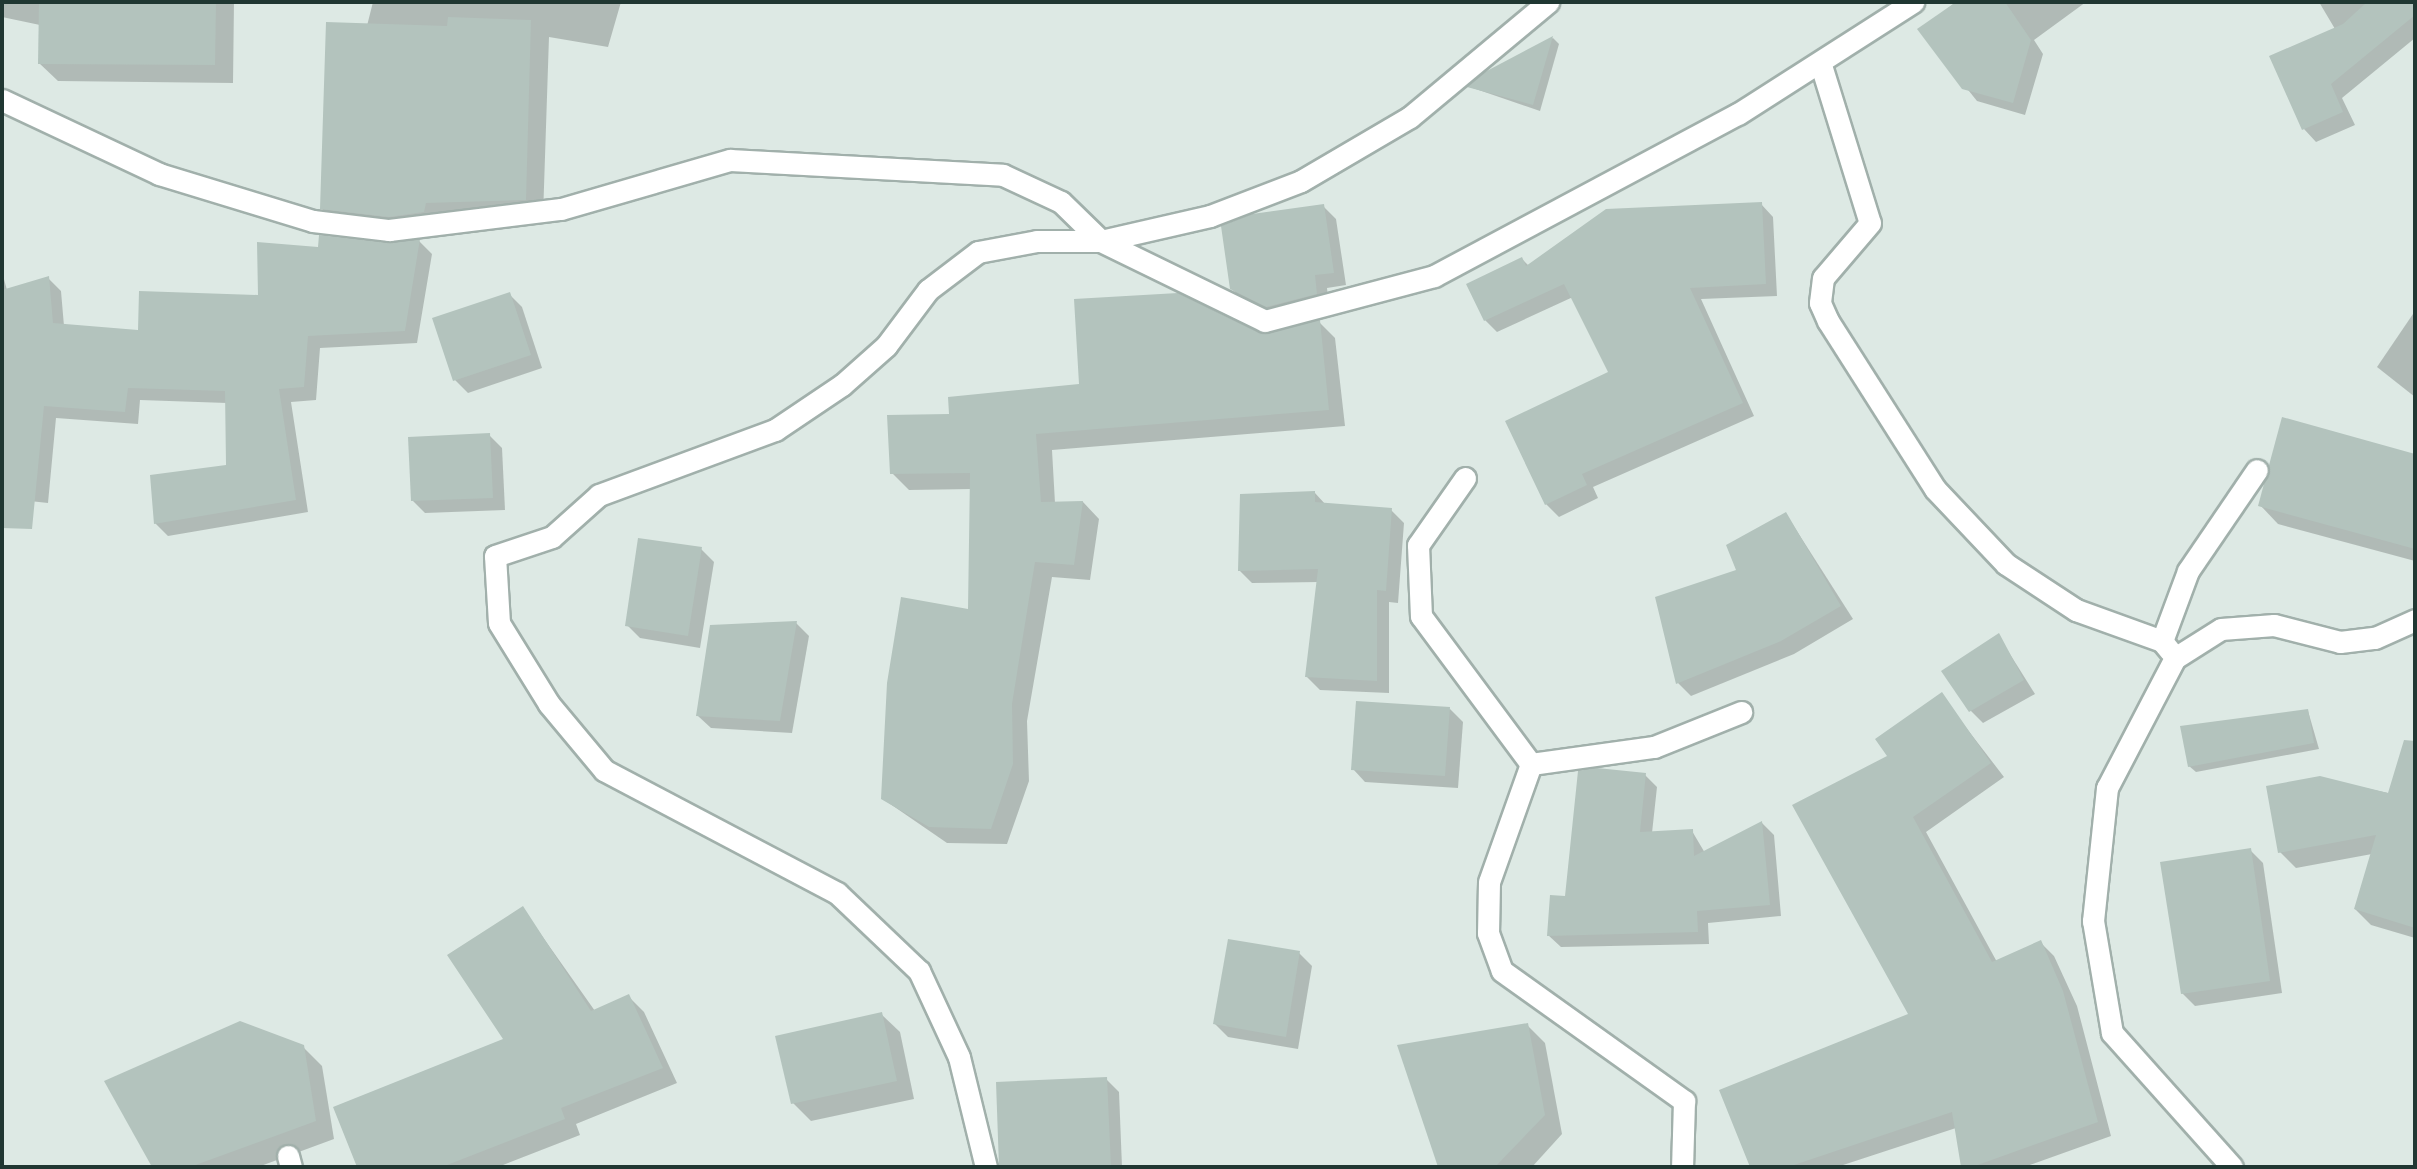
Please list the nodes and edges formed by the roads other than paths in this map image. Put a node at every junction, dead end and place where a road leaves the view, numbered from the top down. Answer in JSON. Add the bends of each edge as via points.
{"nodes":[{"id":1,"x":1548,"y":2,"type":"edge"},
{"id":2,"x":1913,"y":2,"type":"edge"},
{"id":3,"x":1821,"y":65,"type":"junction"},
{"id":4,"x":2,"y":100,"type":"edge"},
{"id":5,"x":1101,"y":240,"type":"junction"},
{"id":6,"x":2257,"y":470,"type":"dead end"},
{"id":7,"x":1465,"y":478,"type":"dead end"},
{"id":8,"x":2415,"y":620,"type":"edge"},
{"id":9,"x":2169,"y":650,"type":"junction"},
{"id":10,"x":1741,"y":712,"type":"dead end"},
{"id":11,"x":1531,"y":764,"type":"junction"},
{"id":12,"x":986,"y":1167,"type":"edge"},
{"id":13,"x":1682,"y":1167,"type":"edge"},
{"id":14,"x":2232,"y":1167,"type":"edge"}],
"edges":[{"from":1,"to":5,"type":"street","via":[[1410,117],[1301,181],[1210,216]]},
{"from":2,"to":3,"type":"street"},
{"from":3,"to":5,"type":"street","via":[[1434,276],[1265,321]]},
{"from":3,"to":9,"type":"street","via":[[1870,223],[1823,278],[1820,303],[1828,321],[1935,489],[2006,564],[2076,610]]},
{"from":4,"to":5,"type":"street","via":[[159,174],[313,221],[389,230],[463,224],[618,196],[730,160],[1003,175],[1061,202]]},
{"from":5,"to":12,"type":"street","via":[[1037,241],[978,252],[929,290],[886,345],[842,385],[775,430],[599,495],[552,537],[495,556],[499,622],[549,704],[604,770],[837,894],[919,971],[959,1057]]},
{"from":6,"to":9,"type":"street","via":[[2188,571]]},
{"from":7,"to":11,"type":"street","via":[[1418,545],[1421,616]]},
{"from":8,"to":9,"type":"street","via":[[2375,638],[2340,642],[2274,625],[2221,629]]},
{"from":9,"to":14,"type":"street","via":[[2107,788],[2093,921],[2112,1033],[2218,1144]]},
{"from":10,"to":11,"type":"street","via":[[1654,747]]},
{"from":11,"to":13,"type":"street","via":[[1489,882],[1488,933],[1502,971],[1684,1101]]}]}
